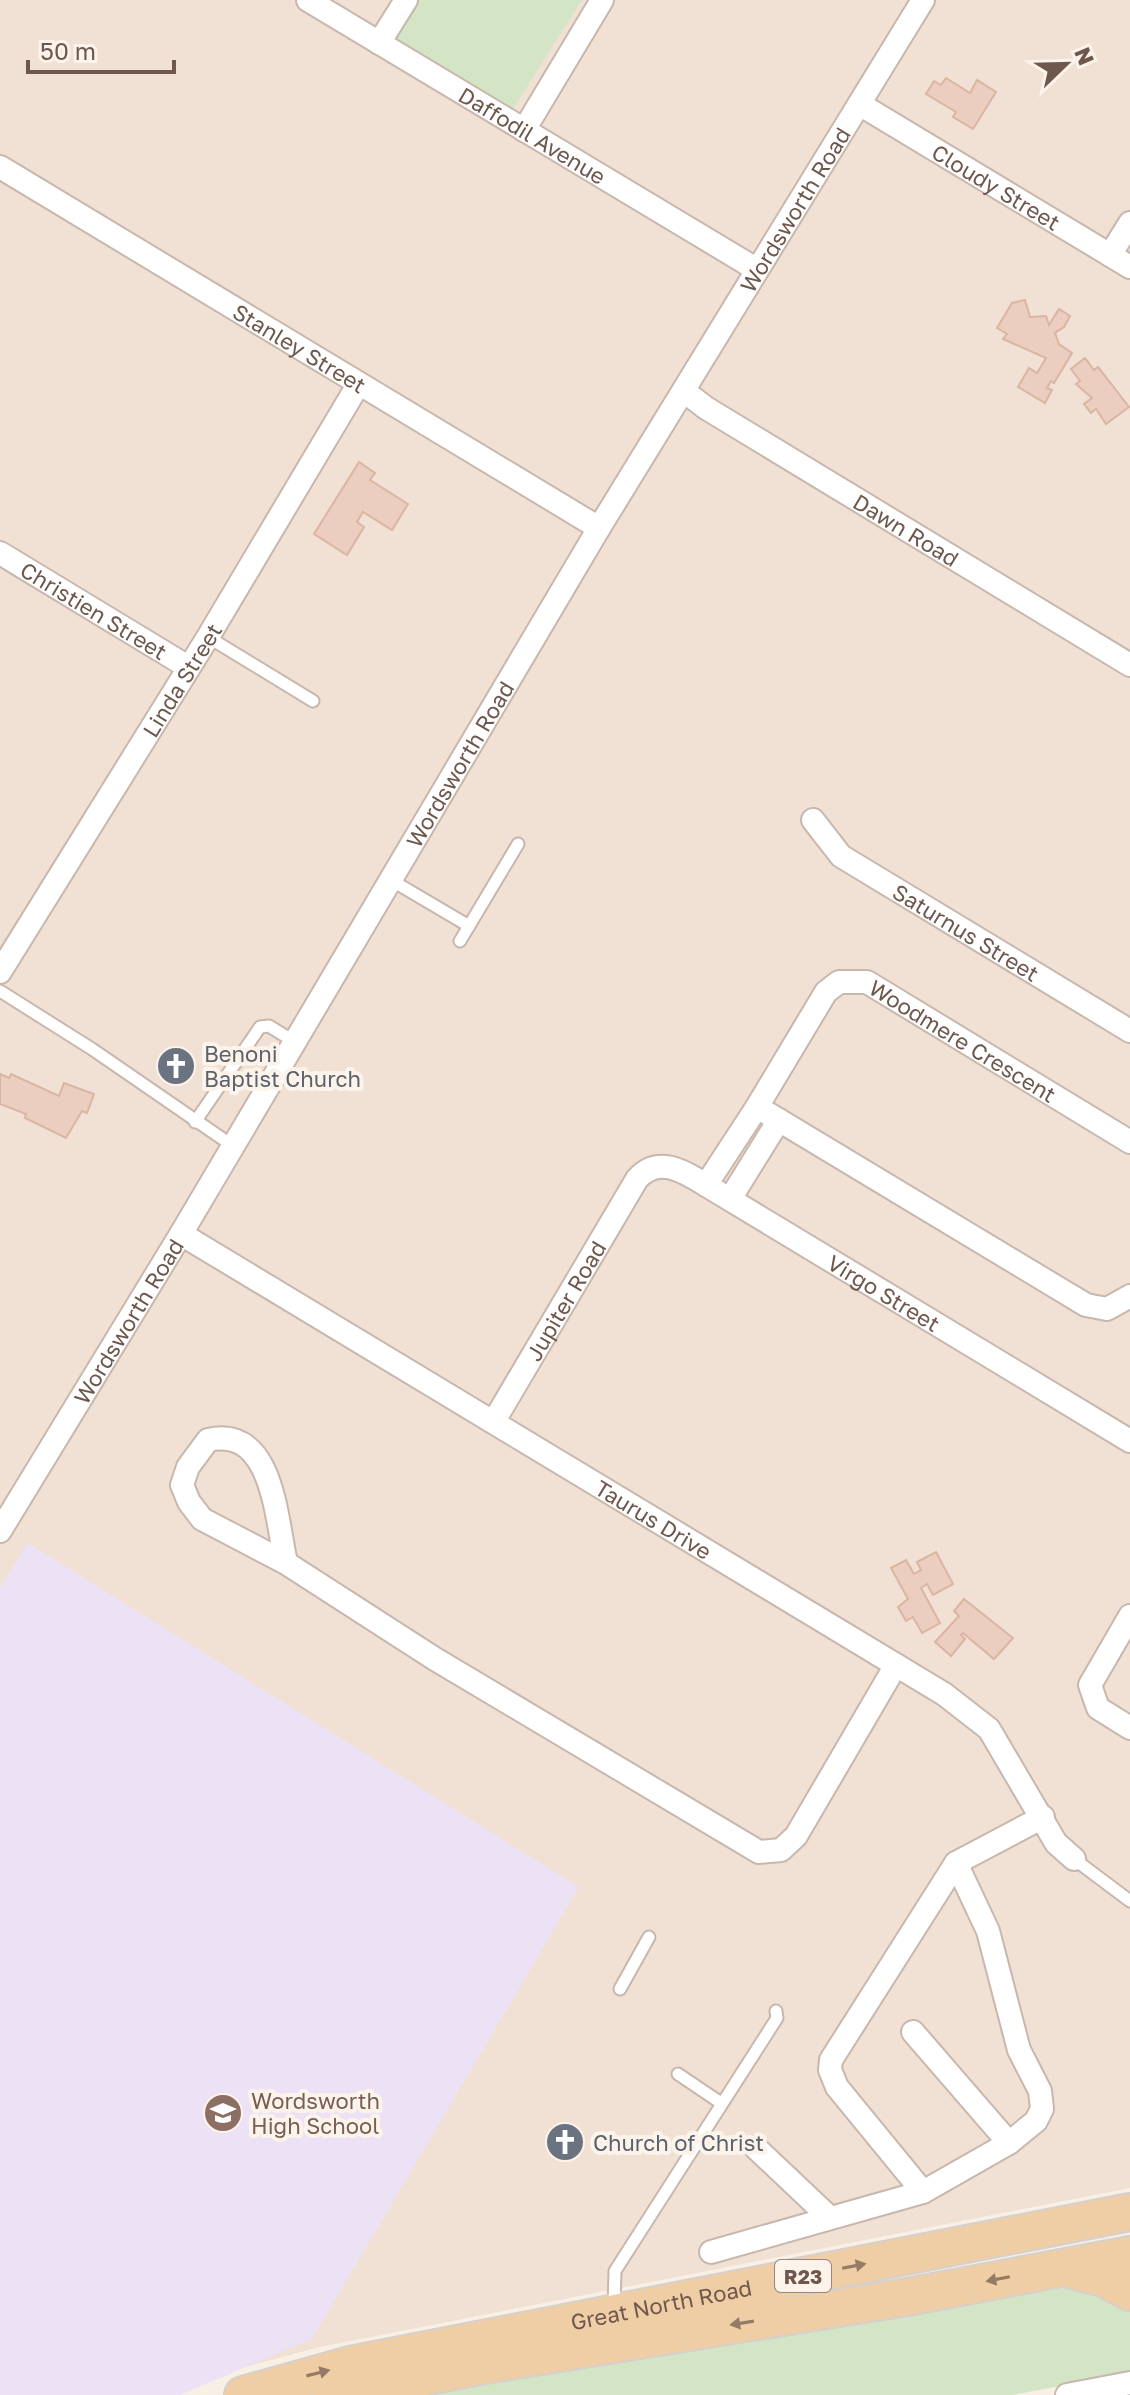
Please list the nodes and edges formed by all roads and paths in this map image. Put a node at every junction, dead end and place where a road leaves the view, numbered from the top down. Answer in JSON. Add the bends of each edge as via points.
{"nodes":[{"id":1,"x":308,"y":0,"type":"edge"},
{"id":2,"x":406,"y":0,"type":"edge"},
{"id":3,"x":602,"y":0,"type":"edge"},
{"id":4,"x":923,"y":0,"type":"edge"},
{"id":5,"x":379,"y":43,"type":"junction"},
{"id":6,"x":861,"y":105,"type":"junction"},
{"id":7,"x":524,"y":130,"type":"junction"},
{"id":8,"x":0,"y":167,"type":"edge"},
{"id":9,"x":1130,"y":223,"type":"edge"},
{"id":10,"x":1110,"y":255,"type":"junction"},
{"id":11,"x":1130,"y":267,"type":"edge"},
{"id":12,"x":756,"y":269,"type":"junction"},
{"id":13,"x":358,"y":385,"type":"junction"},
{"id":14,"x":684,"y":391,"type":"junction"},
{"id":15,"x":599,"y":528,"type":"junction"},
{"id":16,"x":0,"y":553,"type":"edge"},
{"id":17,"x":208,"y":637,"type":"junction"},
{"id":18,"x":1130,"y":665,"type":"edge"},
{"id":19,"x":188,"y":667,"type":"junction"},
{"id":20,"x":313,"y":701,"type":"dead end"},
{"id":21,"x":813,"y":820,"type":"dead end"},
{"id":22,"x":518,"y":844,"type":"dead end"},
{"id":23,"x":391,"y":880,"type":"junction"},
{"id":24,"x":469,"y":926,"type":"junction"},
{"id":25,"x":460,"y":941,"type":"dead end"},
{"id":26,"x":7,"y":942,"type":"edge"},
{"id":27,"x":0,"y":972,"type":"edge"},
{"id":28,"x":0,"y":991,"type":"edge"},
{"id":29,"x":1130,"y":1031,"type":"edge"},
{"id":30,"x":295,"y":1042,"type":"junction"},
{"id":31,"x":757,"y":1107,"type":"junction"},
{"id":32,"x":779,"y":1120,"type":"junction"},
{"id":33,"x":195,"y":1122,"type":"junction"},
{"id":34,"x":1130,"y":1142,"type":"edge"},
{"id":35,"x":233,"y":1146,"type":"junction"},
{"id":36,"x":637,"y":1179,"type":"joint"},
{"id":37,"x":706,"y":1185,"type":"junction"},
{"id":38,"x":730,"y":1199,"type":"junction"},
{"id":39,"x":181,"y":1234,"type":"junction"},
{"id":40,"x":1130,"y":1296,"type":"edge"},
{"id":41,"x":494,"y":1421,"type":"junction"},
{"id":42,"x":1130,"y":1441,"type":"edge"},
{"id":43,"x":0,"y":1531,"type":"edge"},
{"id":44,"x":286,"y":1563,"type":"junction"},
{"id":45,"x":1130,"y":1616,"type":"edge"},
{"id":46,"x":896,"y":1665,"type":"junction"},
{"id":47,"x":1130,"y":1728,"type":"edge"},
{"id":48,"x":1043,"y":1817,"type":"junction"},
{"id":49,"x":1074,"y":1859,"type":"joint"},
{"id":50,"x":956,"y":1863,"type":"junction"},
{"id":51,"x":1130,"y":1901,"type":"edge"},
{"id":52,"x":649,"y":1937,"type":"dead end"},
{"id":53,"x":620,"y":1989,"type":"dead end"},
{"id":54,"x":776,"y":2011,"type":"dead end"},
{"id":55,"x":913,"y":2032,"type":"dead end"},
{"id":56,"x":678,"y":2074,"type":"dead end"},
{"id":57,"x":721,"y":2103,"type":"junction"},
{"id":58,"x":1009,"y":2143,"type":"junction"},
{"id":59,"x":756,"y":2148,"type":"dead end"},
{"id":60,"x":923,"y":2192,"type":"junction"},
{"id":61,"x":1130,"y":2212,"type":"edge"},
{"id":62,"x":829,"y":2217,"type":"junction"},
{"id":63,"x":1130,"y":2236,"type":"edge"},
{"id":64,"x":1001,"y":2239,"type":"junction"},
{"id":65,"x":711,"y":2252,"type":"dead end"},
{"id":66,"x":1130,"y":2255,"type":"edge"},
{"id":67,"x":903,"y":2256,"type":"junction"},
{"id":68,"x":1060,"y":2267,"type":"junction"},
{"id":69,"x":1130,"y":2292,"type":"edge"},
{"id":70,"x":907,"y":2297,"type":"junction"},
{"id":71,"x":616,"y":2328,"type":"junction"},
{"id":72,"x":1130,"y":2383,"type":"edge"},
{"id":73,"x":243,"y":2395,"type":"edge"},
{"id":74,"x":331,"y":2395,"type":"edge"},
{"id":75,"x":1067,"y":2395,"type":"edge"}],
"edges":[{"from":1,"to":5,"type":"street","name":"Daffodil Avenue"},
{"from":2,"to":5,"type":"street"},
{"from":3,"to":7,"type":"street"},
{"from":4,"to":6,"type":"street","name":"Wordsworth Road"},
{"from":5,"to":7,"type":"street","name":"Daffodil Avenue"},
{"from":6,"to":10,"type":"street","name":"Cloudy Street"},
{"from":6,"to":12,"type":"street","name":"Wordsworth Road"},
{"from":7,"to":12,"type":"street","name":"Daffodil Avenue"},
{"from":8,"to":13,"type":"street","name":"Stanley Street"},
{"from":9,"to":10,"type":"street"},
{"from":10,"to":11,"type":"street","name":"Cloudy Street"},
{"from":12,"to":14,"type":"street","name":"Wordsworth Road"},
{"from":13,"to":15,"type":"street","name":"Stanley Street"},
{"from":13,"to":17,"type":"street","name":"Linda Street"},
{"from":14,"to":15,"type":"street","name":"Wordsworth Road"},
{"from":14,"to":18,"type":"street","name":"Dawn Road"},
{"from":15,"to":23,"type":"street","name":"Wordsworth Road"},
{"from":16,"to":19,"type":"street","name":"Christien Street"},
{"from":17,"to":19,"type":"street","name":"Linda Street"},
{"from":17,"to":20,"type":"lane"},
{"from":19,"to":26,"type":"street","name":"Linda Street"},
{"from":21,"to":29,"type":"street","name":"Saturnus Street","via":[[841,856]]},
{"from":22,"to":24,"type":"lane"},
{"from":23,"to":24,"type":"lane"},
{"from":23,"to":30,"type":"street","name":"Wordsworth Road"},
{"from":24,"to":25,"type":"lane"},
{"from":26,"to":27,"type":"street","name":"Linda Street"},
{"from":28,"to":33,"type":"lane"},
{"from":30,"to":33,"type":"lane","via":[[269,1026],[260,1027]]},
{"from":30,"to":35,"type":"street","name":"Wordsworth Road"},
{"from":31,"to":32,"type":"street"},
{"from":31,"to":34,"type":"street","name":"Woodmere Crescent","via":[[826,992],[839,982],[855,980],[867,982]]},
{"from":31,"to":37,"type":"street","name":"Woodmere Crescent"},
{"from":32,"to":38,"type":"street"},
{"from":32,"to":40,"type":"street","via":[[1086,1305],[1107,1309]]},
{"from":33,"to":35,"type":"lane"},
{"from":35,"to":39,"type":"street","name":"Wordsworth Road"},
{"from":36,"to":37,"type":"street","name":"Virgo Street","via":[[644,1171],[666,1166]]},
{"from":36,"to":41,"type":"street","name":"Jupiter Road"},
{"from":37,"to":38,"type":"street","name":"Virgo Street"},
{"from":38,"to":42,"type":"street","name":"Virgo Street"},
{"from":39,"to":41,"type":"street","name":"Taurus Drive"},
{"from":39,"to":43,"type":"street","name":"Wordsworth Road"},
{"from":41,"to":46,"type":"street","name":"Taurus Drive"},
{"from":44,"to":44,"type":"street","via":[[202,1519],[189,1502],[182,1485],[198,1448],[208,1440],[223,1436],[243,1441],[256,1454]]},
{"from":44,"to":46,"type":"street","via":[[435,1659],[759,1852],[781,1850],[796,1836]]},
{"from":45,"to":47,"type":"street","via":[[1090,1685],[1098,1708]]},
{"from":46,"to":48,"type":"street","name":"Taurus Drive","via":[[989,1729]]},
{"from":48,"to":49,"type":"street","name":"Taurus Drive","via":[[1056,1843]]},
{"from":48,"to":50,"type":"street"},
{"from":49,"to":51,"type":"lane"},
{"from":50,"to":58,"type":"street","via":[[988,1931],[1019,2050],[1043,2101],[1036,2121]]},
{"from":50,"to":60,"type":"street","via":[[830,2064],[837,2087]]},
{"from":52,"to":53,"type":"lane"},
{"from":54,"to":57,"type":"lane","via":[[777,2018]]},
{"from":55,"to":58,"type":"street"},
{"from":56,"to":57,"type":"lane"},
{"from":57,"to":71,"type":"lane","via":[[615,2271]]},
{"from":58,"to":60,"type":"street"},
{"from":59,"to":62,"type":"street"},
{"from":60,"to":62,"type":"street"},
{"from":61,"to":64,"type":"main road","name":"Great North Road","number":"R23"},
{"from":62,"to":65,"type":"street"},
{"from":63,"to":64,"type":"main road"},
{"from":64,"to":67,"type":"main road","name":"Great North Road","number":"R23"},
{"from":66,"to":68,"type":"main road","name":"Great North Road","number":"R23"},
{"from":67,"to":70,"type":"main road"},
{"from":71,"to":67,"type":"main road","name":"Great North Road","number":"R23","one_way":true},
{"from":68,"to":69,"type":"main road","via":[[1103,2278]]},
{"from":68,"to":70,"type":"main road","name":"Great North Road","number":"R23","one_way":true},
{"from":70,"to":71,"type":"main road","name":"Great North Road","number":"R23","one_way":true},
{"from":73,"to":71,"type":"main road","name":"Great North Road","number":"R23","one_way":true,"via":[[350,2365]]},
{"from":71,"to":74,"type":"main road","name":"Great North Road","number":"R23"},
{"from":72,"to":75,"type":"street"}]}
